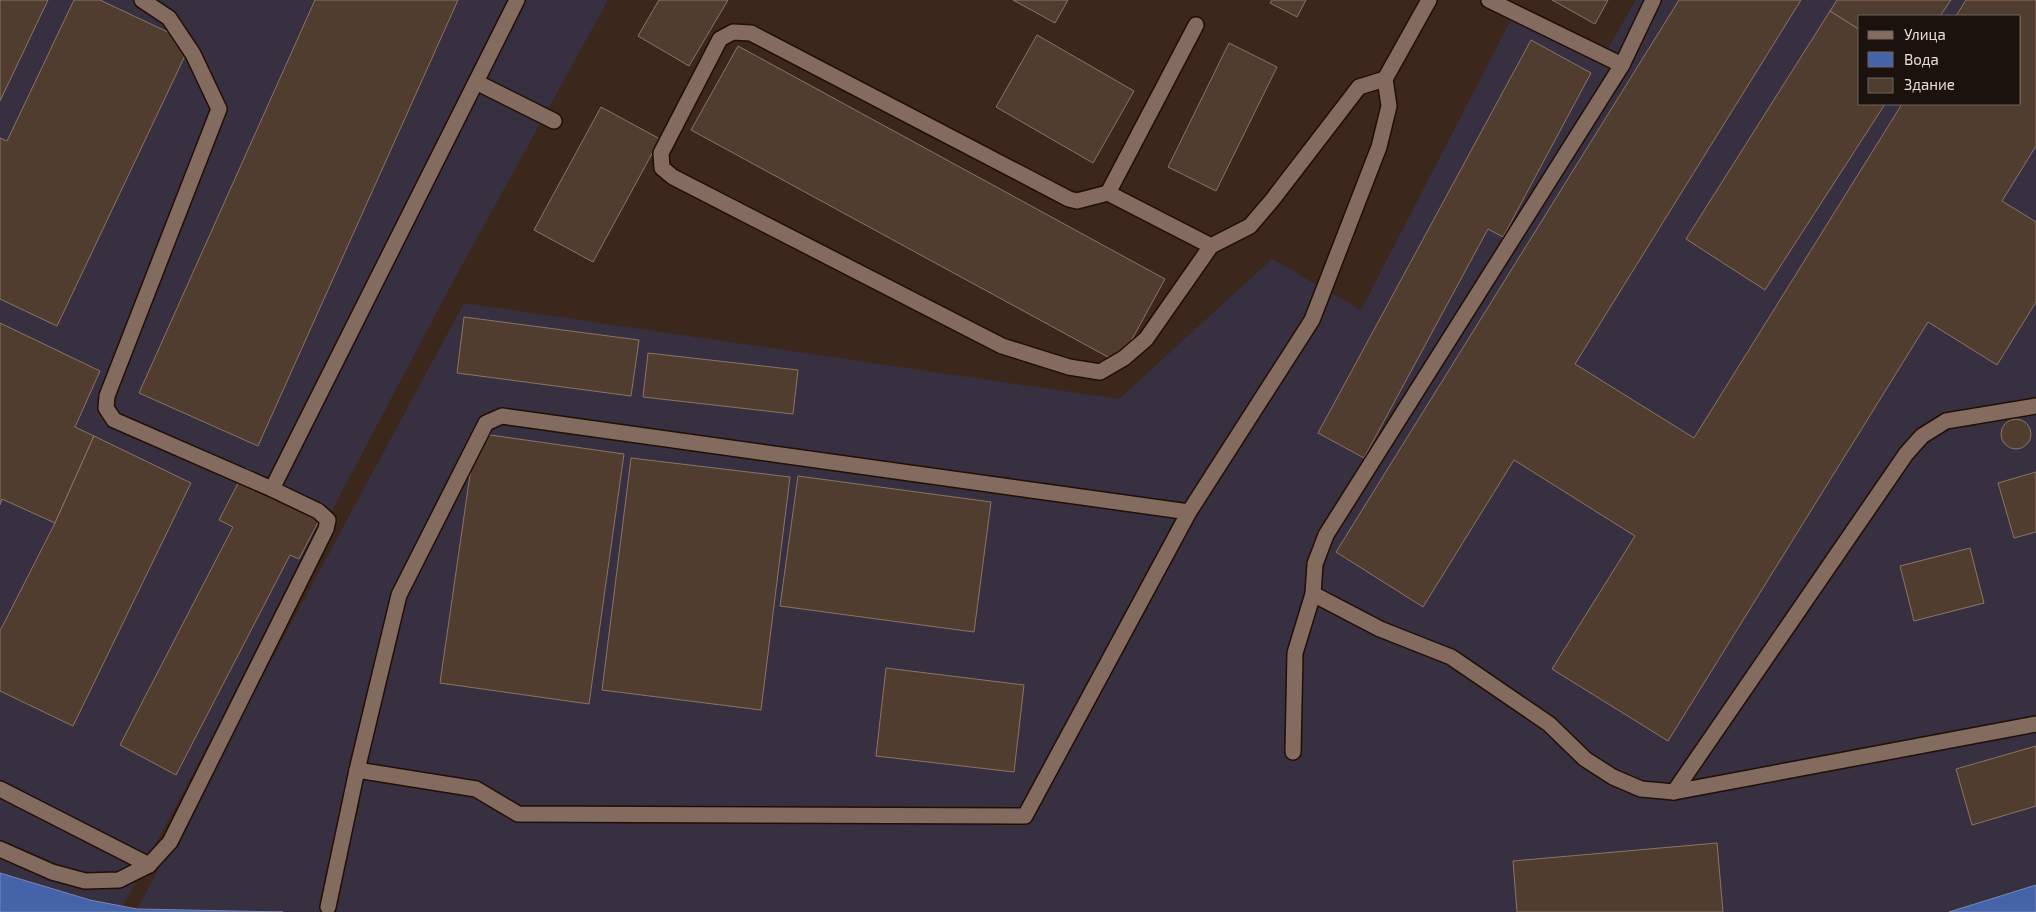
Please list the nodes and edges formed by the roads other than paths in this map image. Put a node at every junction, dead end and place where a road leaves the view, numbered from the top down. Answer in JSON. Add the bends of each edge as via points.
{"nodes":[{"id":1,"x":142,"y":0,"type":"edge"},
{"id":2,"x":517,"y":0,"type":"edge"},
{"id":3,"x":1429,"y":0,"type":"edge"},
{"id":4,"x":1489,"y":0,"type":"edge"},
{"id":5,"x":1653,"y":0,"type":"edge"},
{"id":6,"x":1196,"y":25,"type":"dead end"},
{"id":7,"x":1622,"y":65,"type":"junction"},
{"id":8,"x":1385,"y":80,"type":"junction"},
{"id":9,"x":476,"y":82,"type":"junction"},
{"id":10,"x":554,"y":121,"type":"dead end"},
{"id":11,"x":1108,"y":193,"type":"junction"},
{"id":12,"x":1211,"y":246,"type":"junction"},
{"id":13,"x":2036,"y":406,"type":"edge"},
{"id":14,"x":272,"y":489,"type":"junction"},
{"id":15,"x":1189,"y":512,"type":"junction"},
{"id":16,"x":1313,"y":594,"type":"junction"},
{"id":17,"x":2036,"y":724,"type":"edge"},
{"id":18,"x":1293,"y":752,"type":"dead end"},
{"id":19,"x":357,"y":770,"type":"junction"},
{"id":20,"x":0,"y":789,"type":"edge"},
{"id":21,"x":1674,"y":792,"type":"junction"},
{"id":22,"x":0,"y":849,"type":"edge"},
{"id":23,"x":150,"y":865,"type":"junction"},
{"id":24,"x":328,"y":907,"type":"dead end"}],
"edges":[{"from":1,"to":14,"type":"street","via":[[169,18],[193,54],[219,109],[107,396],[106,408],[114,420]]},
{"from":2,"to":9,"type":"street"},
{"from":3,"to":8,"type":"street"},
{"from":4,"to":7,"type":"street"},
{"from":5,"to":7,"type":"street"},
{"from":6,"to":11,"type":"street"},
{"from":7,"to":16,"type":"street","via":[[1326,535],[1315,564]]},
{"from":8,"to":12,"type":"street","via":[[1359,87],[1250,226]]},
{"from":8,"to":15,"type":"street","via":[[1389,106],[1379,147],[1312,320]]},
{"from":9,"to":10,"type":"street"},
{"from":9,"to":14,"type":"street"},
{"from":11,"to":12,"type":"street"},
{"from":11,"to":12,"type":"street","via":[[1077,201],[1069,199],[751,33],[733,32],[720,39],[661,153],[662,168],[673,177],[1002,346],[1092,371],[1100,372],[1146,339]]},
{"from":13,"to":21,"type":"street","via":[[1946,422],[1922,436],[1906,454]]},
{"from":14,"to":23,"type":"street","via":[[318,511],[328,520],[326,529],[170,842]]},
{"from":15,"to":19,"type":"street","via":[[1025,816],[518,814],[476,789]]},
{"from":15,"to":19,"type":"street","via":[[502,416],[486,423],[399,595]]},
{"from":16,"to":18,"type":"street","via":[[1295,653]]},
{"from":16,"to":21,"type":"street","via":[[1380,629],[1451,657],[1549,724],[1585,759],[1613,777],[1641,790]]},
{"from":17,"to":21,"type":"street"},
{"from":19,"to":24,"type":"street"},
{"from":20,"to":23,"type":"street"},
{"from":22,"to":23,"type":"street","via":[[52,872],[85,881],[119,880]]}]}
